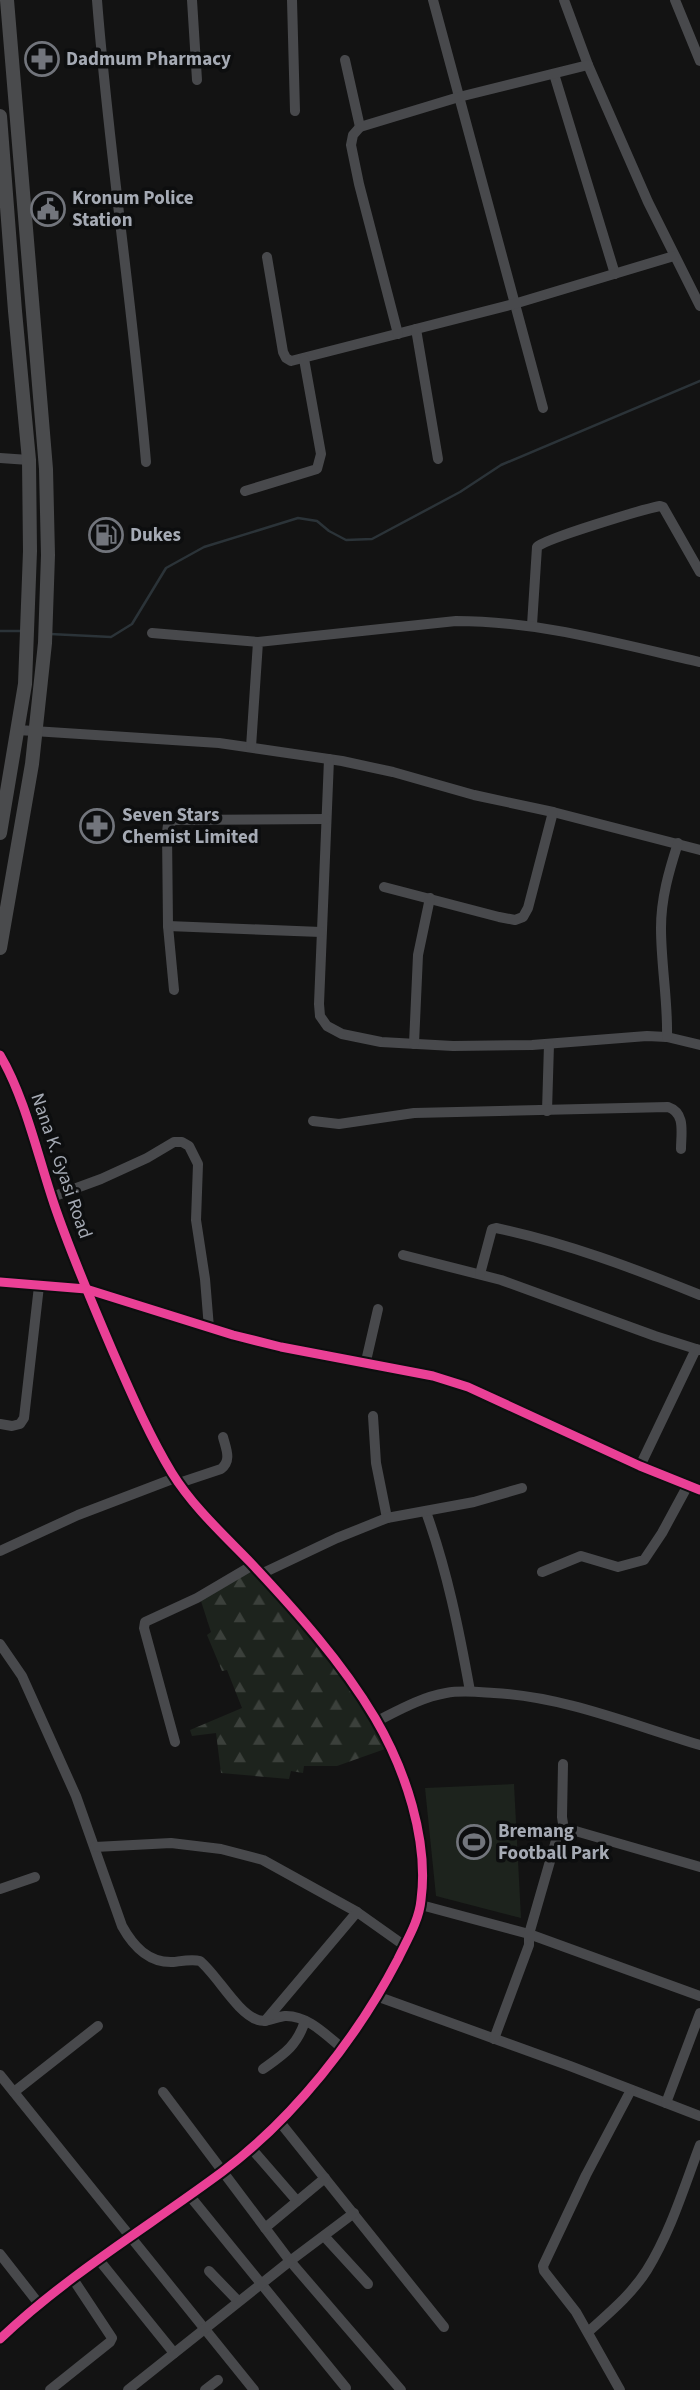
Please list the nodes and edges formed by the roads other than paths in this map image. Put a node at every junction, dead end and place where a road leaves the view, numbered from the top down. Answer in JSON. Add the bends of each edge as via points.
{"nodes":[{"id":1,"x":7,"y":0,"type":"edge"},
{"id":2,"x":97,"y":0,"type":"edge"},
{"id":3,"x":192,"y":0,"type":"edge"},
{"id":4,"x":292,"y":0,"type":"edge"},
{"id":5,"x":433,"y":0,"type":"edge"},
{"id":6,"x":564,"y":0,"type":"edge"},
{"id":7,"x":675,"y":0,"type":"edge"},
{"id":8,"x":345,"y":60,"type":"dead end"},
{"id":9,"x":700,"y":61,"type":"edge"},
{"id":10,"x":588,"y":65,"type":"junction"},
{"id":11,"x":554,"y":74,"type":"junction"},
{"id":12,"x":197,"y":79,"type":"dead end"},
{"id":13,"x":459,"y":97,"type":"junction"},
{"id":14,"x":295,"y":111,"type":"dead end"},
{"id":15,"x":0,"y":116,"type":"edge"},
{"id":16,"x":359,"y":127,"type":"junction"},
{"id":17,"x":674,"y":256,"type":"junction"},
{"id":18,"x":267,"y":257,"type":"dead end"},
{"id":19,"x":615,"y":274,"type":"junction"},
{"id":20,"x":514,"y":304,"type":"junction"},
{"id":21,"x":700,"y":306,"type":"edge"},
{"id":22,"x":416,"y":330,"type":"junction"},
{"id":23,"x":398,"y":334,"type":"junction"},
{"id":24,"x":304,"y":359,"type":"junction"},
{"id":25,"x":542,"y":408,"type":"dead end"},
{"id":26,"x":0,"y":458,"type":"edge"},
{"id":27,"x":438,"y":459,"type":"dead end"},
{"id":28,"x":29,"y":460,"type":"junction"},
{"id":29,"x":146,"y":462,"type":"dead end"},
{"id":30,"x":245,"y":491,"type":"dead end"},
{"id":31,"x":700,"y":572,"type":"edge"},
{"id":32,"x":532,"y":625,"type":"junction"},
{"id":33,"x":152,"y":633,"type":"dead end"},
{"id":34,"x":258,"y":642,"type":"junction"},
{"id":35,"x":700,"y":662,"type":"edge"},
{"id":36,"x":18,"y":730,"type":"junction"},
{"id":37,"x":35,"y":733,"type":"junction"},
{"id":38,"x":251,"y":747,"type":"junction"},
{"id":39,"x":329,"y":760,"type":"junction"},
{"id":40,"x":553,"y":812,"type":"junction"},
{"id":41,"x":326,"y":819,"type":"junction"},
{"id":42,"x":0,"y":833,"type":"edge"},
{"id":43,"x":678,"y":843,"type":"junction"},
{"id":44,"x":700,"y":850,"type":"edge"},
{"id":45,"x":384,"y":887,"type":"dead end"},
{"id":46,"x":430,"y":898,"type":"junction"},
{"id":47,"x":168,"y":926,"type":"junction"},
{"id":48,"x":321,"y":932,"type":"junction"},
{"id":49,"x":0,"y":948,"type":"edge"},
{"id":50,"x":174,"y":990,"type":"dead end"},
{"id":51,"x":667,"y":1037,"type":"junction"},
{"id":52,"x":414,"y":1044,"type":"junction"},
{"id":53,"x":548,"y":1044,"type":"junction"},
{"id":54,"x":700,"y":1045,"type":"edge"},
{"id":55,"x":0,"y":1055,"type":"edge"},
{"id":56,"x":547,"y":1111,"type":"junction"},
{"id":57,"x":313,"y":1121,"type":"dead end"},
{"id":58,"x":681,"y":1149,"type":"dead end"},
{"id":59,"x":52,"y":1197,"type":"junction"},
{"id":60,"x":402,"y":1255,"type":"dead end"},
{"id":61,"x":480,"y":1274,"type":"junction"},
{"id":62,"x":0,"y":1282,"type":"edge"},
{"id":63,"x":39,"y":1286,"type":"junction"},
{"id":64,"x":86,"y":1289,"type":"junction"},
{"id":65,"x":700,"y":1295,"type":"edge"},
{"id":66,"x":378,"y":1309,"type":"dead end"},
{"id":67,"x":209,"y":1328,"type":"junction"},
{"id":68,"x":698,"y":1349,"type":"edge"},
{"id":69,"x":366,"y":1361,"type":"junction"},
{"id":70,"x":373,"y":1416,"type":"dead end"},
{"id":71,"x":0,"y":1424,"type":"edge"},
{"id":72,"x":223,"y":1437,"type":"dead end"},
{"id":73,"x":640,"y":1466,"type":"junction"},
{"id":74,"x":177,"y":1480,"type":"junction"},
{"id":75,"x":688,"y":1485,"type":"junction"},
{"id":76,"x":522,"y":1488,"type":"dead end"},
{"id":77,"x":700,"y":1490,"type":"edge"},
{"id":78,"x":426,"y":1512,"type":"junction"},
{"id":79,"x":387,"y":1518,"type":"junction"},
{"id":80,"x":0,"y":1551,"type":"edge"},
{"id":81,"x":253,"y":1566,"type":"junction"},
{"id":82,"x":542,"y":1572,"type":"dead end"},
{"id":83,"x":261,"y":1574,"type":"junction"},
{"id":84,"x":0,"y":1644,"type":"edge"},
{"id":85,"x":470,"y":1691,"type":"junction"},
{"id":86,"x":377,"y":1721,"type":"junction"},
{"id":87,"x":175,"y":1742,"type":"dead end"},
{"id":88,"x":700,"y":1745,"type":"edge"},
{"id":89,"x":563,"y":1765,"type":"dead end"},
{"id":90,"x":564,"y":1830,"type":"junction"},
{"id":91,"x":95,"y":1847,"type":"junction"},
{"id":92,"x":700,"y":1867,"type":"edge"},
{"id":93,"x":35,"y":1877,"type":"dead end"},
{"id":94,"x":0,"y":1889,"type":"edge"},
{"id":95,"x":421,"y":1905,"type":"junction"},
{"id":96,"x":357,"y":1912,"type":"junction"},
{"id":97,"x":529,"y":1934,"type":"junction"},
{"id":98,"x":405,"y":1946,"type":"junction"},
{"id":99,"x":700,"y":1996,"type":"edge"},
{"id":100,"x":379,"y":1997,"type":"junction"},
{"id":101,"x":700,"y":2013,"type":"edge"},
{"id":102,"x":264,"y":2021,"type":"junction"},
{"id":103,"x":305,"y":2021,"type":"junction"},
{"id":104,"x":99,"y":2026,"type":"dead end"},
{"id":105,"x":494,"y":2039,"type":"junction"},
{"id":106,"x":342,"y":2048,"type":"junction"},
{"id":107,"x":263,"y":2069,"type":"dead end"},
{"id":108,"x":0,"y":2075,"type":"edge"},
{"id":109,"x":631,"y":2090,"type":"junction"},
{"id":110,"x":14,"y":2092,"type":"junction"},
{"id":111,"x":163,"y":2092,"type":"dead end"},
{"id":112,"x":666,"y":2103,"type":"junction"},
{"id":113,"x":700,"y":2116,"type":"edge"},
{"id":114,"x":279,"y":2121,"type":"junction"},
{"id":115,"x":700,"y":2145,"type":"edge"},
{"id":116,"x":251,"y":2148,"type":"junction"},
{"id":117,"x":222,"y":2172,"type":"junction"},
{"id":118,"x":325,"y":2178,"type":"junction"},
{"id":119,"x":189,"y":2195,"type":"junction"},
{"id":120,"x":297,"y":2201,"type":"junction"},
{"id":121,"x":354,"y":2213,"type":"junction"},
{"id":122,"x":265,"y":2228,"type":"junction"},
{"id":123,"x":131,"y":2235,"type":"junction"},
{"id":124,"x":324,"y":2235,"type":"junction"},
{"id":125,"x":1,"y":2257,"type":"edge"},
{"id":126,"x":99,"y":2260,"type":"junction"},
{"id":127,"x":290,"y":2260,"type":"junction"},
{"id":128,"x":209,"y":2271,"type":"dead end"},
{"id":129,"x":73,"y":2279,"type":"junction"},
{"id":130,"x":262,"y":2283,"type":"junction"},
{"id":131,"x":368,"y":2284,"type":"dead end"},
{"id":132,"x":238,"y":2301,"type":"junction"},
{"id":133,"x":39,"y":2304,"type":"junction"},
{"id":134,"x":444,"y":2327,"type":"dead end"},
{"id":135,"x":205,"y":2328,"type":"junction"},
{"id":136,"x":588,"y":2332,"type":"junction"},
{"id":137,"x":0,"y":2339,"type":"edge"},
{"id":138,"x":174,"y":2353,"type":"junction"},
{"id":139,"x":218,"y":2380,"type":"dead end"},
{"id":140,"x":346,"y":2388,"type":"dead end"},
{"id":141,"x":50,"y":2390,"type":"edge"},
{"id":142,"x":128,"y":2390,"type":"edge"},
{"id":143,"x":205,"y":2390,"type":"edge"},
{"id":144,"x":254,"y":2390,"type":"edge"},
{"id":145,"x":401,"y":2390,"type":"edge"},
{"id":146,"x":620,"y":2390,"type":"edge"}],
"edges":[{"from":1,"to":37,"type":"highway","via":[[46,469],[46,622]]},
{"from":2,"to":29,"type":"street"},
{"from":3,"to":12,"type":"street"},
{"from":4,"to":14,"type":"street"},
{"from":5,"to":13,"type":"street"},
{"from":6,"to":10,"type":"street"},
{"from":7,"to":9,"type":"street"},
{"from":8,"to":16,"type":"street"},
{"from":10,"to":11,"type":"street"},
{"from":10,"to":17,"type":"street"},
{"from":11,"to":13,"type":"street"},
{"from":11,"to":19,"type":"street"},
{"from":13,"to":16,"type":"street"},
{"from":13,"to":20,"type":"street"},
{"from":15,"to":28,"type":"highway"},
{"from":16,"to":23,"type":"street","via":[[351,145]]},
{"from":17,"to":19,"type":"street"},
{"from":17,"to":21,"type":"street"},
{"from":18,"to":24,"type":"street","via":[[286,358]]},
{"from":19,"to":20,"type":"street"},
{"from":20,"to":22,"type":"street"},
{"from":20,"to":25,"type":"street"},
{"from":22,"to":23,"type":"street"},
{"from":22,"to":27,"type":"street"},
{"from":23,"to":24,"type":"street"},
{"from":24,"to":30,"type":"street","via":[[321,454],[317,469]]},
{"from":26,"to":28,"type":"street"},
{"from":28,"to":36,"type":"highway","via":[[27,643]]},
{"from":31,"to":32,"type":"street","via":[[660,506],[558,536],[537,547]]},
{"from":32,"to":34,"type":"street","via":[[456,621]]},
{"from":32,"to":35,"type":"street"},
{"from":33,"to":34,"type":"street"},
{"from":34,"to":38,"type":"street"},
{"from":36,"to":37,"type":"street"},
{"from":36,"to":42,"type":"highway"},
{"from":37,"to":38,"type":"street"},
{"from":37,"to":49,"type":"highway"},
{"from":38,"to":39,"type":"street"},
{"from":39,"to":40,"type":"street"},
{"from":39,"to":41,"type":"street"},
{"from":40,"to":43,"type":"street"},
{"from":40,"to":46,"type":"street","via":[[523,917],[499,917]]},
{"from":41,"to":47,"type":"street","via":[[173,820],[167,832]]},
{"from":41,"to":48,"type":"street"},
{"from":43,"to":44,"type":"street"},
{"from":43,"to":51,"type":"street","via":[[663,899],[661,927]]},
{"from":45,"to":46,"type":"street"},
{"from":46,"to":52,"type":"street","via":[[418,956]]},
{"from":47,"to":48,"type":"street"},
{"from":47,"to":50,"type":"street"},
{"from":48,"to":52,"type":"street","via":[[319,1004],[327,1026],[342,1034]]},
{"from":51,"to":53,"type":"street"},
{"from":51,"to":54,"type":"street"},
{"from":52,"to":53,"type":"street"},
{"from":53,"to":56,"type":"street"},
{"from":55,"to":59,"type":"street","name":"Nana K. Gyasi Road","via":[[16,1088]]},
{"from":56,"to":57,"type":"street","via":[[414,1113],[338,1124]]},
{"from":56,"to":58,"type":"street","via":[[668,1107],[681,1116]]},
{"from":59,"to":64,"type":"street","name":"Nana K. Gyasi Road"},
{"from":59,"to":67,"type":"street","via":[[101,1179],[174,1142],[189,1146],[198,1164],[196,1220]]},
{"from":60,"to":61,"type":"street"},
{"from":61,"to":65,"type":"street","via":[[496,1228],[594,1254]]},
{"from":61,"to":68,"type":"street"},
{"from":62,"to":63,"type":"street"},
{"from":63,"to":64,"type":"street"},
{"from":63,"to":71,"type":"street","via":[[24,1418],[20,1424]]},
{"from":64,"to":67,"type":"street"},
{"from":64,"to":74,"type":"street","name":"Nana K. Gyasi Road","via":[[133,1396]]},
{"from":66,"to":69,"type":"street"},
{"from":67,"to":69,"type":"street","via":[[281,1347]]},
{"from":68,"to":73,"type":"street"},
{"from":69,"to":73,"type":"street","via":[[468,1387]]},
{"from":70,"to":79,"type":"street"},
{"from":72,"to":74,"type":"street","via":[[228,1460],[222,1469]]},
{"from":73,"to":75,"type":"street"},
{"from":74,"to":80,"type":"street","via":[[78,1515]]},
{"from":74,"to":81,"type":"street","name":"Nana K. Gyasi Road"},
{"from":75,"to":77,"type":"street"},
{"from":75,"to":82,"type":"street","via":[[644,1560],[618,1567],[582,1556]]},
{"from":76,"to":78,"type":"street"},
{"from":78,"to":79,"type":"street"},
{"from":78,"to":85,"type":"street","via":[[445,1569]]},
{"from":79,"to":83,"type":"street"},
{"from":81,"to":83,"type":"street","name":"Nana K. Gyasi Road"},
{"from":81,"to":87,"type":"street","via":[[145,1622]]},
{"from":83,"to":86,"type":"street","name":"Nana K. Gyasi Road","via":[[333,1659]]},
{"from":84,"to":91,"type":"street","via":[[22,1676]]},
{"from":85,"to":86,"type":"street","via":[[445,1693]]},
{"from":85,"to":88,"type":"street","via":[[566,1703]]},
{"from":86,"to":95,"type":"street","name":"Nana K. Gyasi Road","via":[[399,1765],[413,1808],[421,1856]]},
{"from":89,"to":90,"type":"street"},
{"from":90,"to":92,"type":"street"},
{"from":90,"to":97,"type":"street","via":[[557,1837]]},
{"from":91,"to":96,"type":"street","via":[[171,1843],[221,1849],[263,1860]]},
{"from":91,"to":102,"type":"street","via":[[122,1926],[136,1947],[158,1961],[200,1961],[251,2016]]},
{"from":93,"to":94,"type":"street"},
{"from":95,"to":97,"type":"street"},
{"from":95,"to":98,"type":"street","name":"Nana K. Gyasi Road"},
{"from":96,"to":98,"type":"street"},
{"from":96,"to":102,"type":"street"},
{"from":97,"to":99,"type":"street"},
{"from":97,"to":105,"type":"street"},
{"from":98,"to":100,"type":"street","name":"Nana K. Gyasi Road"},
{"from":100,"to":105,"type":"street"},
{"from":100,"to":106,"type":"street","name":"Nana K. Gyasi Road"},
{"from":101,"to":112,"type":"street"},
{"from":102,"to":103,"type":"street","via":[[289,2016]]},
{"from":103,"to":106,"type":"street"},
{"from":103,"to":107,"type":"street","via":[[295,2044]]},
{"from":104,"to":110,"type":"street"},
{"from":105,"to":109,"type":"street"},
{"from":106,"to":114,"type":"street","name":"Nana K. Gyasi Road"},
{"from":108,"to":110,"type":"street"},
{"from":109,"to":112,"type":"street"},
{"from":109,"to":136,"type":"street","via":[[543,2266]]},
{"from":110,"to":123,"type":"street"},
{"from":111,"to":117,"type":"street"},
{"from":112,"to":113,"type":"street"},
{"from":114,"to":116,"type":"street","name":"Nana K. Gyasi Road"},
{"from":114,"to":118,"type":"street"},
{"from":115,"to":136,"type":"street","via":[[647,2271]]},
{"from":116,"to":117,"type":"street","name":"Nana K. Gyasi Road"},
{"from":116,"to":120,"type":"street"},
{"from":117,"to":119,"type":"street","name":"Nana K. Gyasi Road"},
{"from":117,"to":122,"type":"street"},
{"from":118,"to":120,"type":"street"},
{"from":118,"to":121,"type":"street"},
{"from":119,"to":123,"type":"street","name":"Nana K. Gyasi Road"},
{"from":119,"to":130,"type":"street"},
{"from":120,"to":122,"type":"street"},
{"from":121,"to":124,"type":"street"},
{"from":121,"to":134,"type":"street"},
{"from":122,"to":127,"type":"street"},
{"from":123,"to":126,"type":"street","name":"Nana K. Gyasi Road"},
{"from":123,"to":135,"type":"street"},
{"from":124,"to":127,"type":"street"},
{"from":124,"to":131,"type":"street"},
{"from":125,"to":133,"type":"street"},
{"from":126,"to":129,"type":"street","name":"Nana K. Gyasi Road"},
{"from":126,"to":138,"type":"street"},
{"from":127,"to":130,"type":"street"},
{"from":127,"to":145,"type":"street"},
{"from":128,"to":132,"type":"street"},
{"from":129,"to":133,"type":"street","name":"Nana K. Gyasi Road"},
{"from":129,"to":141,"type":"street","via":[[112,2338]]},
{"from":130,"to":132,"type":"street"},
{"from":130,"to":140,"type":"street"},
{"from":132,"to":135,"type":"street"},
{"from":133,"to":137,"type":"street","name":"Nana K. Gyasi Road"},
{"from":135,"to":138,"type":"street"},
{"from":135,"to":144,"type":"street"},
{"from":136,"to":146,"type":"street"},
{"from":138,"to":142,"type":"street"},
{"from":139,"to":143,"type":"street"}]}
